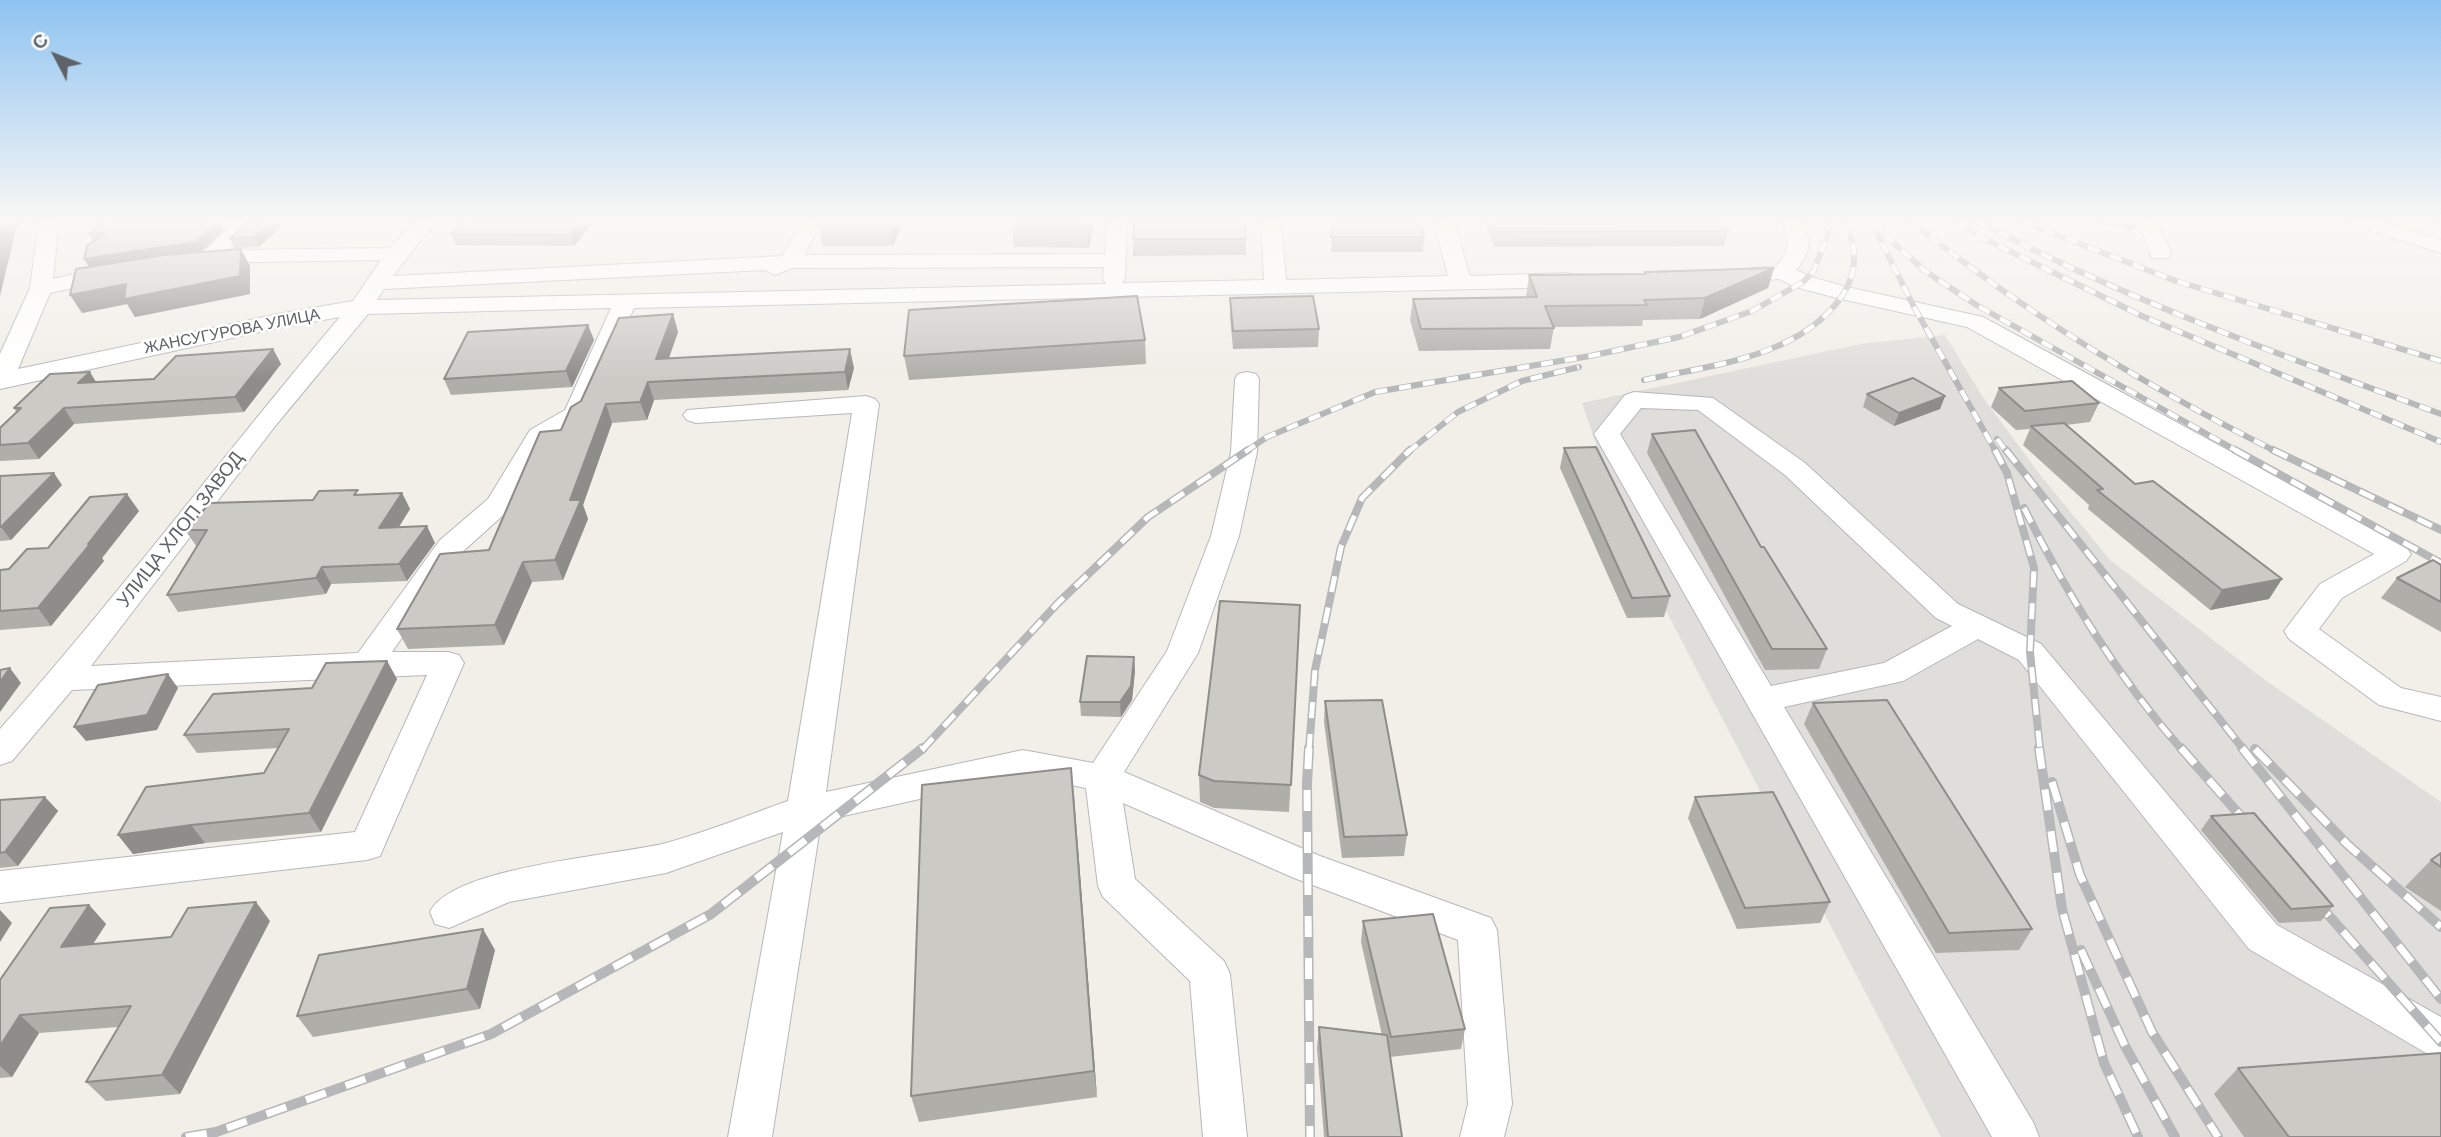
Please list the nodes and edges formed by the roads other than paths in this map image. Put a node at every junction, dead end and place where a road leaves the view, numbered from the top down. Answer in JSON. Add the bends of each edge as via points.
{"nodes":[{"id":1,"x":43,"y":274,"type":"edge"},
{"id":2,"x":107,"y":274,"type":"edge"},
{"id":3,"x":383,"y":274,"type":"edge"},
{"id":4,"x":552,"y":274,"type":"edge"},
{"id":5,"x":761,"y":274,"type":"edge"},
{"id":6,"x":1114,"y":274,"type":"edge"},
{"id":7,"x":1275,"y":274,"type":"edge"},
{"id":8,"x":1459,"y":274,"type":"edge"},
{"id":9,"x":1773,"y":274,"type":"edge"},
{"id":10,"x":1775,"y":274,"type":"edge"},
{"id":11,"x":1713,"y":276,"type":"edge"},
{"id":12,"x":1587,"y":279,"type":"edge"},
{"id":13,"x":1461,"y":282,"type":"junction"},
{"id":14,"x":377,"y":283,"type":"junction"},
{"id":15,"x":1276,"y":287,"type":"junction"},
{"id":16,"x":41,"y":288,"type":"junction"},
{"id":17,"x":1113,"y":290,"type":"junction"},
{"id":18,"x":702,"y":300,"type":"junction"},
{"id":19,"x":625,"y":302,"type":"junction"},
{"id":20,"x":361,"y":307,"type":"junction"},
{"id":21,"x":1247,"y":379,"type":"dead end"},
{"id":22,"x":1,"y":381,"type":"edge"},
{"id":23,"x":696,"y":415,"type":"dead end"},
{"id":24,"x":1978,"y":626,"type":"junction"},
{"id":25,"x":367,"y":664,"type":"junction"},
{"id":26,"x":63,"y":679,"type":"junction"},
{"id":27,"x":1762,"y":700,"type":"junction"},
{"id":28,"x":2441,"y":709,"type":"edge"},
{"id":29,"x":0,"y":752,"type":"edge"},
{"id":30,"x":1102,"y":778,"type":"junction"},
{"id":31,"x":805,"y":810,"type":"junction"},
{"id":32,"x":0,"y":887,"type":"edge"},
{"id":33,"x":449,"y":912,"type":"dead end"},
{"id":34,"x":2441,"y":1039,"type":"edge"},
{"id":35,"x":750,"y":1137,"type":"edge"},
{"id":36,"x":1225,"y":1137,"type":"edge"},
{"id":37,"x":1482,"y":1137,"type":"edge"},
{"id":38,"x":2017,"y":1137,"type":"edge"}],
"edges":[{"from":1,"to":16,"type":"street"},
{"from":2,"to":16,"type":"street"},
{"from":3,"to":14,"type":"street","name":"УЛИЦА ХЛОП ЗАВОД"},
{"from":4,"to":14,"type":"street"},
{"from":5,"to":18,"type":"street"},
{"from":6,"to":17,"type":"street"},
{"from":7,"to":15,"type":"street"},
{"from":8,"to":13,"type":"street"},
{"from":9,"to":11,"type":"street"},
{"from":10,"to":28,"type":"street","via":[[1975,322],[2396,554],[2331,591],[2300,631],[2391,696]]},
{"from":12,"to":13,"type":"street","name":"ЖАНСУГУРОВА УЛИЦА"},
{"from":13,"to":15,"type":"street","name":"ЖАНСУГУРОВА УЛИЦА"},
{"from":14,"to":20,"type":"street","name":"УЛИЦА ХЛОП ЗАВОД"},
{"from":15,"to":17,"type":"street","name":"ЖАНСУГУРОВА УЛИЦА"},
{"from":16,"to":22,"type":"street"},
{"from":17,"to":18,"type":"street","name":"ЖАНСУГУРОВА УЛИЦА"},
{"from":18,"to":19,"type":"street","name":"ЖАНСУГУРОВА УЛИЦА"},
{"from":19,"to":20,"type":"street","name":"ЖАНСУГУРОВА УЛИЦА"},
{"from":19,"to":25,"type":"street","via":[[576,414],[539,436],[499,504],[450,547]]},
{"from":20,"to":22,"type":"street","name":"ЖАНСУГУРОВА УЛИЦА"},
{"from":20,"to":26,"type":"street","name":"УЛИЦА ХЛОП ЗАВОД"},
{"from":21,"to":30,"type":"street","via":[[1244,452],[1225,536],[1182,653]]},
{"from":23,"to":31,"type":"street","via":[[866,404]]},
{"from":24,"to":27,"type":"street","via":[[1892,673]]},
{"from":24,"to":27,"type":"street","via":[[1947,611],[1795,468],[1704,403],[1634,401],[1606,434]]},
{"from":24,"to":34,"type":"street","via":[[2030,652],[2263,937]]},
{"from":25,"to":26,"type":"street"},
{"from":25,"to":32,"type":"street","via":[[448,663],[367,845]]},
{"from":26,"to":29,"type":"street","name":"УЛИЦА ХЛОП ЗАВОД"},
{"from":27,"to":38,"type":"street"},
{"from":30,"to":31,"type":"street","via":[[1023,763]]},
{"from":30,"to":36,"type":"street","via":[[1117,886],[1210,974]]},
{"from":30,"to":37,"type":"street","via":[[1307,867],[1476,930],[1490,1104]]},
{"from":31,"to":33,"type":"street","via":[[666,858],[503,887]]},
{"from":31,"to":35,"type":"street"}]}
